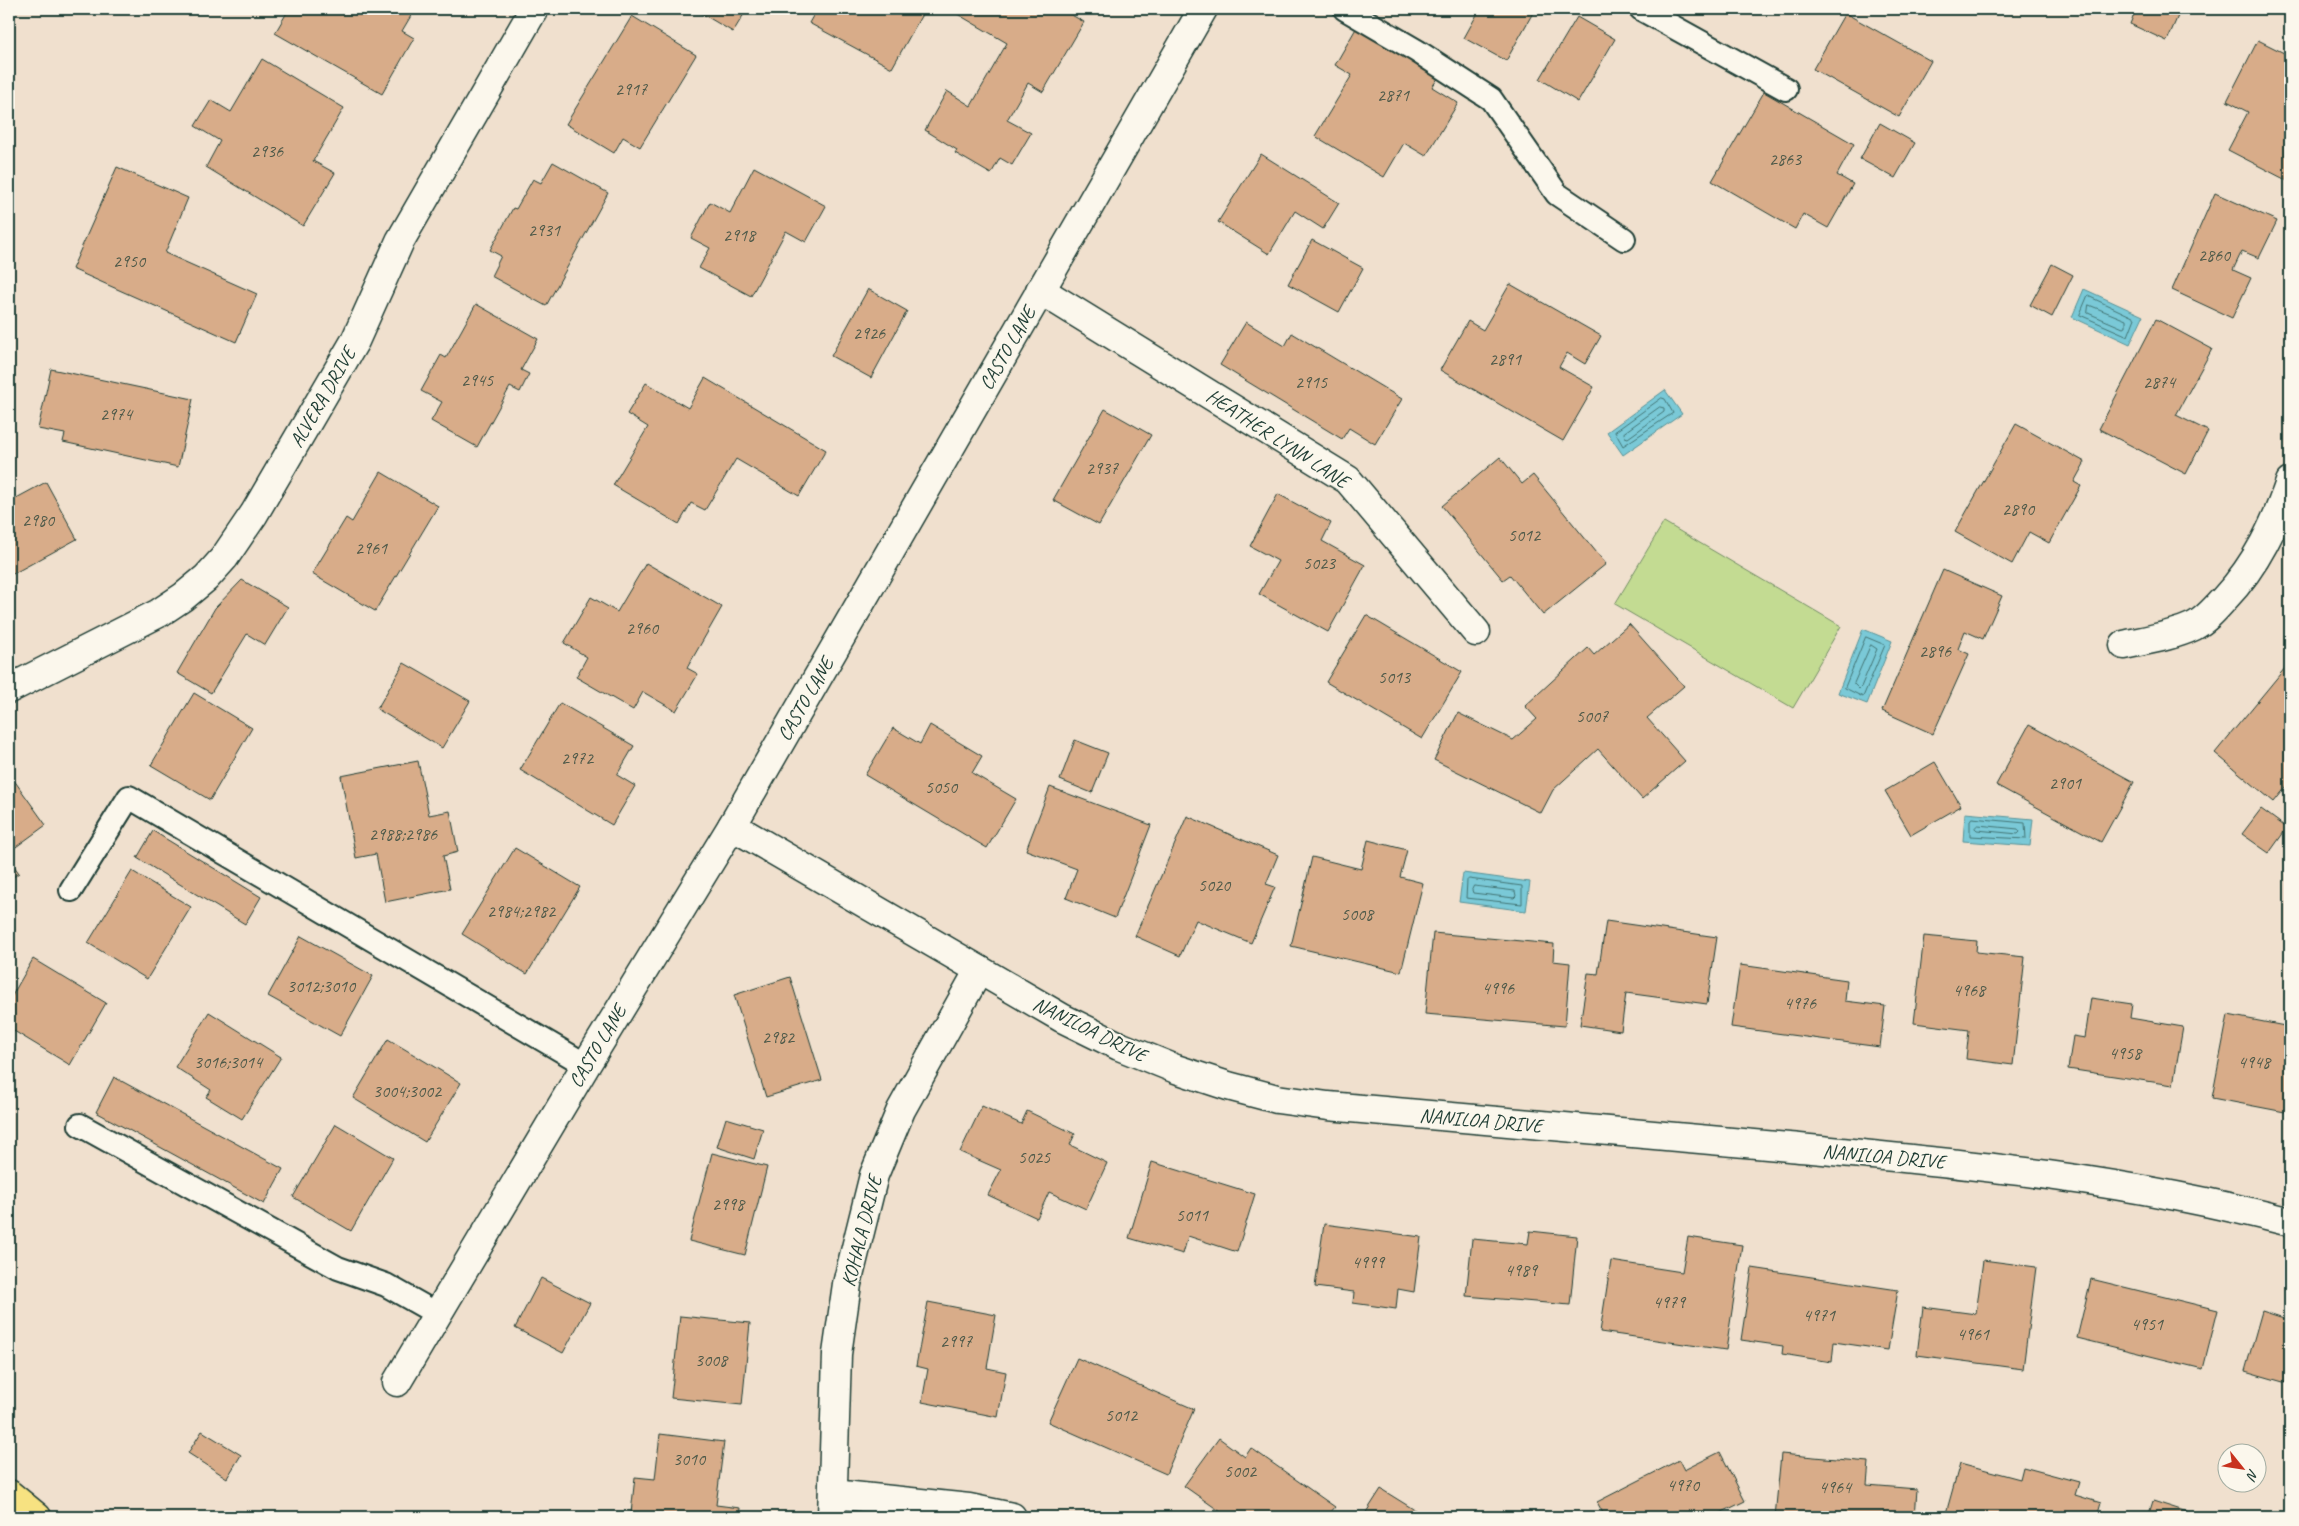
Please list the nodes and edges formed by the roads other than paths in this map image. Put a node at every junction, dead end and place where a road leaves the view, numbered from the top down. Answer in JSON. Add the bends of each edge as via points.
{"nodes":[{"id":1,"x":534,"y":9,"type":"edge"},
{"id":2,"x":1203,"y":9,"type":"edge"},
{"id":3,"x":1345,"y":9,"type":"edge"},
{"id":4,"x":1642,"y":9,"type":"edge"},
{"id":5,"x":1786,"y":89,"type":"dead end"},
{"id":6,"x":1624,"y":239,"type":"dead end"},
{"id":7,"x":1040,"y":290,"type":"junction"},
{"id":8,"x":2290,"y":482,"type":"edge"},
{"id":9,"x":1476,"y":632,"type":"dead end"},
{"id":10,"x":2124,"y":646,"type":"dead end"},
{"id":11,"x":9,"y":689,"type":"edge"},
{"id":12,"x":732,"y":826,"type":"junction"},
{"id":13,"x":71,"y":890,"type":"dead end"},
{"id":14,"x":978,"y":970,"type":"junction"},
{"id":15,"x":586,"y":1064,"type":"junction"},
{"id":16,"x":80,"y":1125,"type":"dead end"},
{"id":17,"x":2290,"y":1222,"type":"edge"},
{"id":18,"x":439,"y":1315,"type":"junction"},
{"id":19,"x":397,"y":1382,"type":"dead end"},
{"id":20,"x":9,"y":1494,"type":"edge"},
{"id":21,"x":832,"y":1505,"type":"edge"},
{"id":22,"x":37,"y":1517,"type":"edge"},
{"id":23,"x":1012,"y":1517,"type":"edge"}],
"edges":[{"from":1,"to":11,"type":"street","name":"ALVERA DRIVE","via":[[400,241],[355,341],[254,514],[224,558],[198,585],[159,613]]},
{"from":2,"to":7,"type":"street","name":"CASTO LANE"},
{"from":3,"to":6,"type":"lane","via":[[1491,99],[1556,194]]},
{"from":4,"to":5,"type":"lane"},
{"from":7,"to":9,"type":"street","name":"HEATHER LYNN LANE","via":[[1348,480]]},
{"from":7,"to":12,"type":"street","name":"CASTO LANE"},
{"from":8,"to":10,"type":"street","via":[[2258,556],[2218,606],[2196,625]]},
{"from":12,"to":14,"type":"street","name":"NANILOA DRIVE"},
{"from":12,"to":15,"type":"street","name":"CASTO LANE"},
{"from":13,"to":15,"type":"lane","via":[[128,797]]},
{"from":14,"to":17,"type":"street","name":"NANILOA DRIVE","via":[[1119,1046],[1176,1069],[1277,1099],[1975,1165],[2118,1184]]},
{"from":14,"to":21,"type":"street","name":"KOHALA DRIVE","via":[[901,1110],[874,1175],[847,1284],[840,1328]]},
{"from":15,"to":18,"type":"street","name":"CASTO LANE"},
{"from":16,"to":18,"type":"lane","via":[[338,1268],[386,1285]]},
{"from":18,"to":19,"type":"street","name":"CASTO LANE"},
{"from":20,"to":22,"type":"highway"},
{"from":21,"to":23,"type":"street","via":[[969,1508]]}]}
